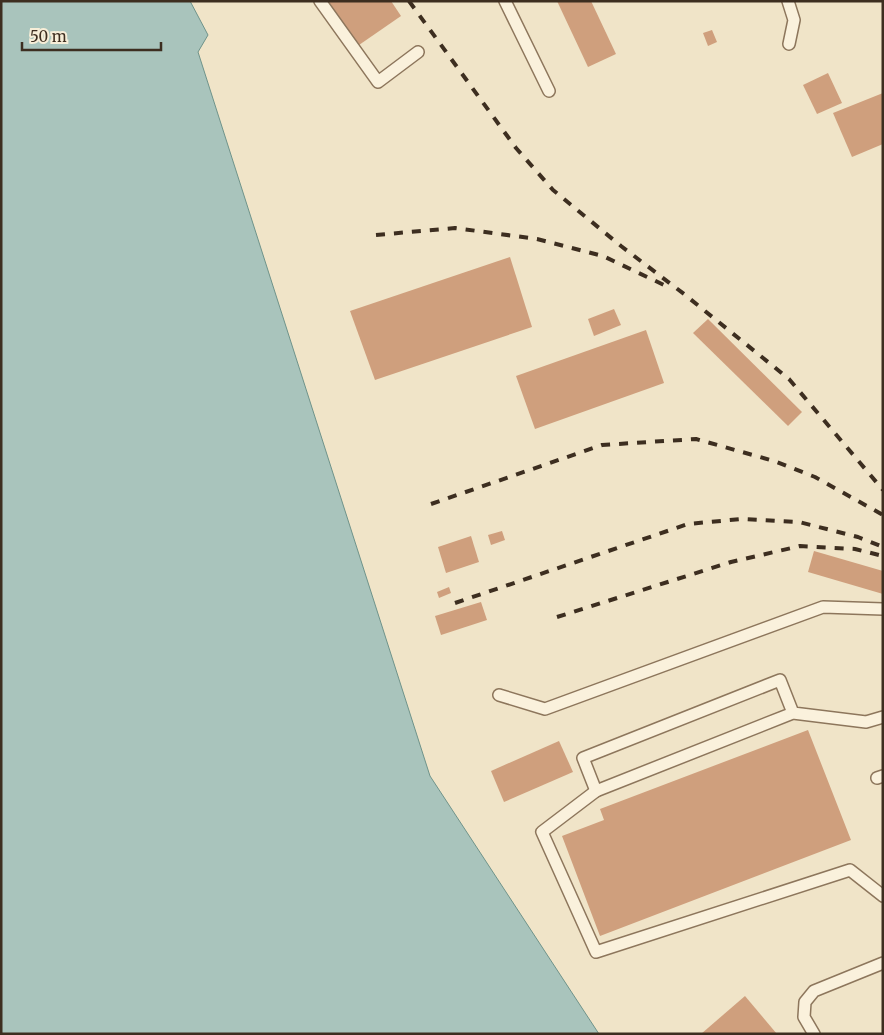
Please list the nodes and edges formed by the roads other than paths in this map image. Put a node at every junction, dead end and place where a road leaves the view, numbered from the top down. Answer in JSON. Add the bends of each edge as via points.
{"nodes":[{"id":1,"x":320,"y":1,"type":"edge"},
{"id":2,"x":505,"y":1,"type":"edge"},
{"id":3,"x":788,"y":1,"type":"edge"},
{"id":4,"x":789,"y":44,"type":"dead end"},
{"id":5,"x":418,"y":52,"type":"dead end"},
{"id":6,"x":549,"y":91,"type":"dead end"},
{"id":7,"x":883,"y":609,"type":"edge"},
{"id":8,"x":499,"y":695,"type":"dead end"},
{"id":9,"x":793,"y":713,"type":"junction"},
{"id":10,"x":883,"y":717,"type":"edge"},
{"id":11,"x":596,"y":790,"type":"junction"},
{"id":12,"x":883,"y":896,"type":"edge"},
{"id":13,"x":883,"y":963,"type":"edge"},
{"id":14,"x":814,"y":1034,"type":"edge"}],
"edges":[{"from":1,"to":5,"type":"lane","via":[[378,82]]},
{"from":2,"to":6,"type":"lane"},
{"from":3,"to":4,"type":"lane","via":[[794,20]]},
{"from":7,"to":8,"type":"lane","via":[[823,607],[545,709]]},
{"from":9,"to":10,"type":"lane","via":[[866,722]]},
{"from":9,"to":11,"type":"lane"},
{"from":9,"to":11,"type":"lane","via":[[780,680],[583,758]]},
{"from":11,"to":12,"type":"lane","via":[[542,832],[596,952],[850,870]]},
{"from":13,"to":14,"type":"lane","via":[[814,991],[806,1002],[804,1017]]}]}
